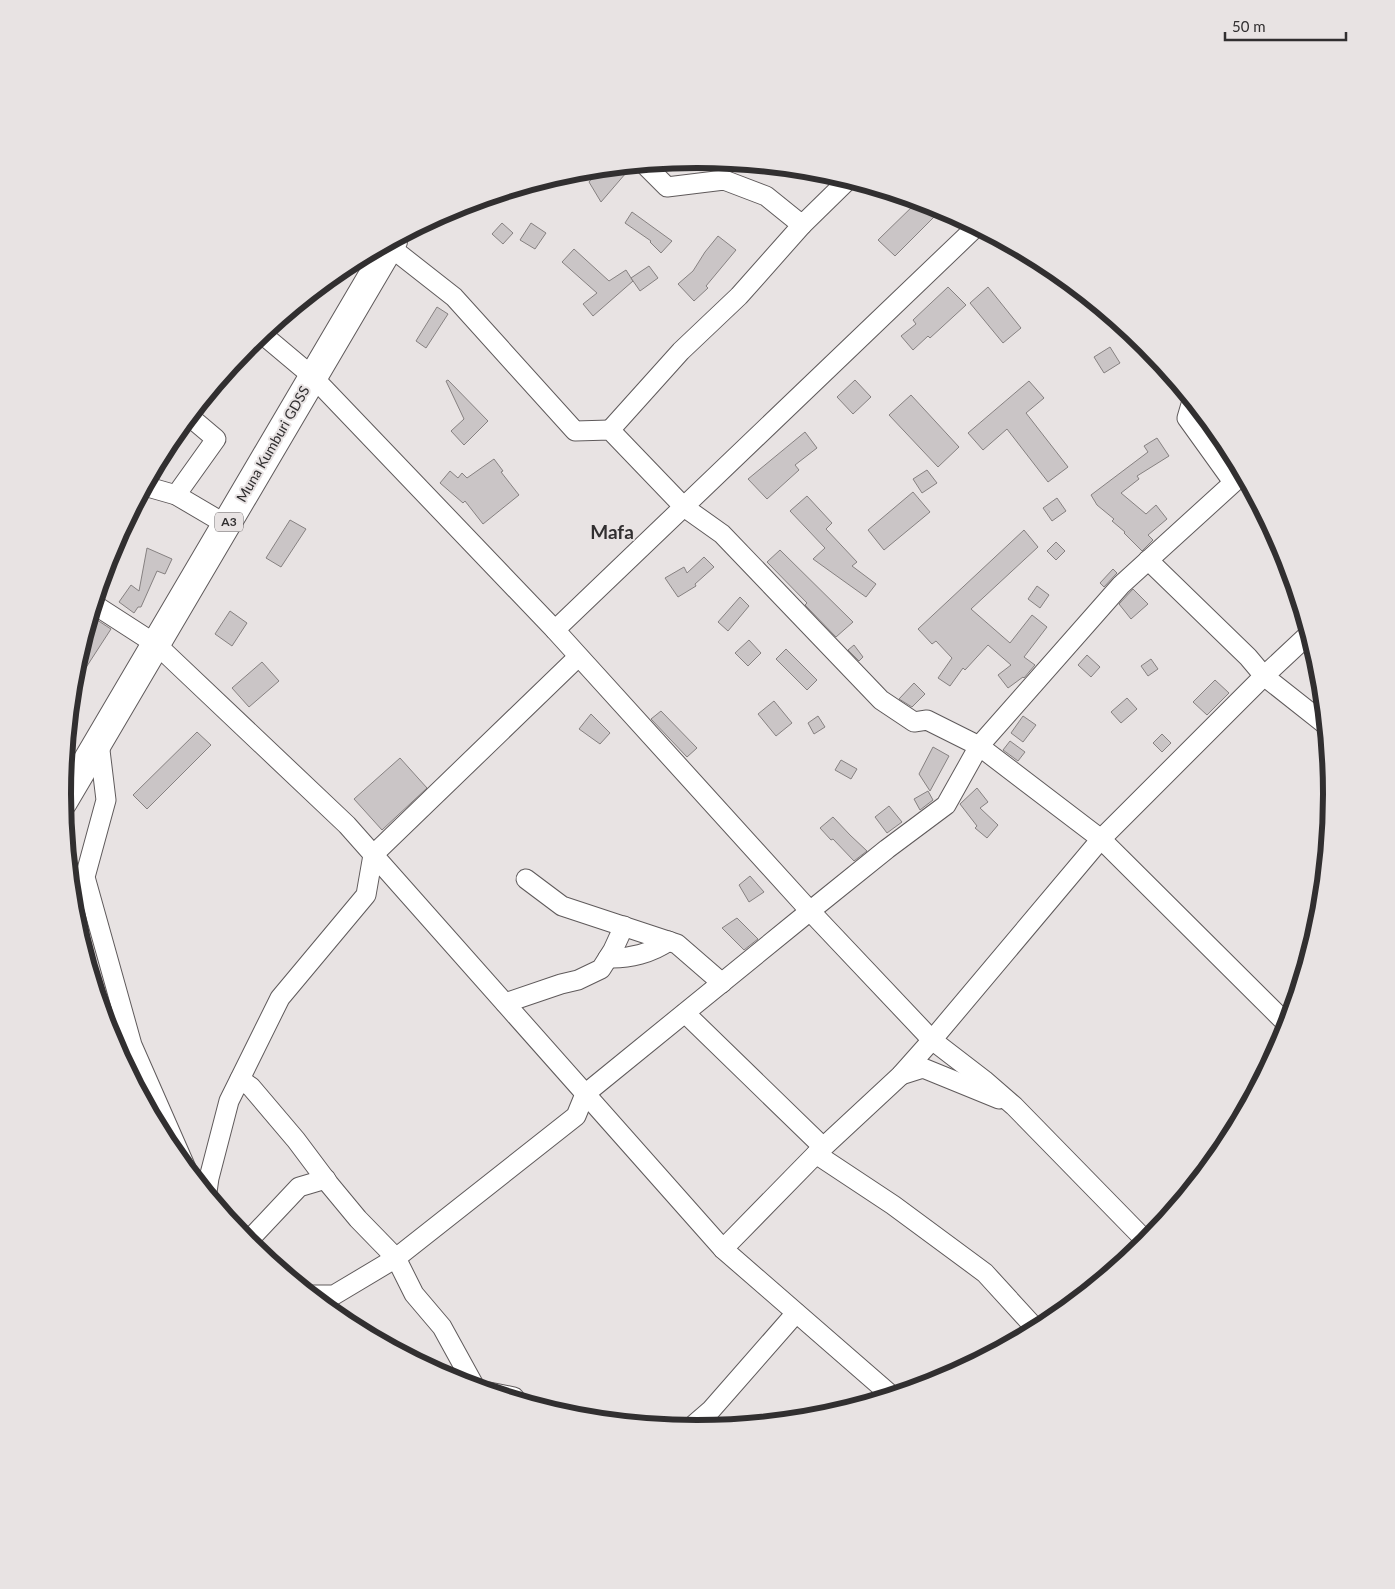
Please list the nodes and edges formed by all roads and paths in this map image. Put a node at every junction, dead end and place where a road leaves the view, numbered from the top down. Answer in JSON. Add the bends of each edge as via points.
{"nodes":[{"id":1,"x":651,"y":171,"type":"edge"},
{"id":2,"x":842,"y":186,"type":"edge"},
{"id":3,"x":802,"y":225,"type":"junction"},
{"id":4,"x":971,"y":232,"type":"edge"},
{"id":5,"x":394,"y":247,"type":"edge"},
{"id":6,"x":387,"y":250,"type":"edge"},
{"id":7,"x":268,"y":339,"type":"edge"},
{"id":8,"x":312,"y":376,"type":"junction"},
{"id":9,"x":1190,"y":408,"type":"edge"},
{"id":10,"x":195,"y":421,"type":"edge"},
{"id":11,"x":610,"y":430,"type":"junction"},
{"id":12,"x":1238,"y":478,"type":"edge"},
{"id":13,"x":151,"y":489,"type":"edge"},
{"id":14,"x":176,"y":495,"type":"junction"},
{"id":15,"x":684,"y":507,"type":"junction"},
{"id":16,"x":227,"y":525,"type":"junction"},
{"id":17,"x":1148,"y":560,"type":"junction"},
{"id":18,"x":100,"y":608,"type":"edge"},
{"id":19,"x":555,"y":630,"type":"junction"},
{"id":20,"x":1304,"y":639,"type":"edge"},
{"id":21,"x":157,"y":644,"type":"junction"},
{"id":22,"x":578,"y":657,"type":"junction"},
{"id":23,"x":1264,"y":676,"type":"junction"},
{"id":24,"x":1319,"y":719,"type":"edge"},
{"id":25,"x":99,"y":742,"type":"junction"},
{"id":26,"x":979,"y":746,"type":"junction"},
{"id":27,"x":71,"y":788,"type":"edge"},
{"id":28,"x":1101,"y":838,"type":"junction"},
{"id":29,"x":373,"y":855,"type":"junction"},
{"id":30,"x":526,"y":879,"type":"dead end"},
{"id":31,"x":810,"y":911,"type":"junction"},
{"id":32,"x":624,"y":926,"type":"junction"},
{"id":33,"x":669,"y":941,"type":"junction"},
{"id":34,"x":608,"y":958,"type":"junction"},
{"id":35,"x":722,"y":983,"type":"junction"},
{"id":36,"x":504,"y":1003,"type":"junction"},
{"id":37,"x":684,"y":1013,"type":"junction"},
{"id":38,"x":1282,"y":1019,"type":"edge"},
{"id":39,"x":932,"y":1040,"type":"junction"},
{"id":40,"x":900,"y":1076,"type":"junction"},
{"id":41,"x":240,"y":1079,"type":"junction"},
{"id":42,"x":585,"y":1094,"type":"junction"},
{"id":43,"x":1014,"y":1106,"type":"junction"},
{"id":44,"x":169,"y":1130,"type":"edge"},
{"id":45,"x":819,"y":1150,"type":"junction"},
{"id":46,"x":326,"y":1179,"type":"junction"},
{"id":47,"x":208,"y":1184,"type":"edge"},
{"id":48,"x":253,"y":1235,"type":"edge"},
{"id":49,"x":1141,"y":1236,"type":"edge"},
{"id":50,"x":723,"y":1249,"type":"junction"},
{"id":51,"x":396,"y":1258,"type":"junction"},
{"id":52,"x":322,"y":1295,"type":"edge"},
{"id":53,"x":796,"y":1312,"type":"junction"},
{"id":54,"x":1031,"y":1324,"type":"edge"},
{"id":55,"x":470,"y":1378,"type":"edge"},
{"id":56,"x":887,"y":1391,"type":"edge"},
{"id":57,"x":698,"y":1421,"type":"edge"}],
"edges":[{"from":1,"to":3,"type":"street","via":[[667,187],[724,180],[733,183],[766,196]]},
{"from":2,"to":3,"type":"street"},
{"from":3,"to":11,"type":"street","via":[[739,296],[681,351]]},
{"from":4,"to":15,"type":"street"},
{"from":5,"to":11,"type":"street","via":[[454,297],[575,431]]},
{"from":6,"to":8,"type":"highway","name":"Muna Kumburi GDSS","number":"A3"},
{"from":7,"to":8,"type":"street"},
{"from":8,"to":16,"type":"highway","name":"Muna Kumburi GDSS","number":"A3"},
{"from":8,"to":19,"type":"street"},
{"from":9,"to":12,"type":"street","via":[[1187,418]]},
{"from":10,"to":14,"type":"street","via":[[216,439]]},
{"from":11,"to":15,"type":"street"},
{"from":12,"to":17,"type":"street"},
{"from":13,"to":14,"type":"street"},
{"from":14,"to":16,"type":"street"},
{"from":15,"to":19,"type":"street"},
{"from":15,"to":26,"type":"street","via":[[722,534],[880,700],[914,722],[927,720]]},
{"from":16,"to":21,"type":"highway","name":"Muna Kumburi GDSS","number":"A3"},
{"from":17,"to":23,"type":"street"},
{"from":17,"to":26,"type":"street","via":[[1121,585]]},
{"from":18,"to":21,"type":"street"},
{"from":19,"to":22,"type":"street"},
{"from":20,"to":23,"type":"street"},
{"from":21,"to":25,"type":"highway","name":"Muna Kumburi GDSS","number":"A3"},
{"from":21,"to":29,"type":"street","via":[[347,825]]},
{"from":22,"to":29,"type":"street"},
{"from":22,"to":31,"type":"street"},
{"from":23,"to":24,"type":"street"},
{"from":23,"to":28,"type":"street"},
{"from":25,"to":27,"type":"highway","name":"Muna Kumburi GDSS","number":"A3"},
{"from":25,"to":44,"type":"street","via":[[106,800],[85,877],[132,1045]]},
{"from":26,"to":28,"type":"street"},
{"from":26,"to":31,"type":"street","via":[[946,805]]},
{"from":28,"to":38,"type":"street"},
{"from":28,"to":39,"type":"street"},
{"from":29,"to":36,"type":"street"},
{"from":29,"to":41,"type":"street","via":[[366,895],[280,998]]},
{"from":30,"to":32,"type":"street","via":[[562,906]]},
{"from":31,"to":35,"type":"street"},
{"from":31,"to":39,"type":"street"},
{"from":32,"to":33,"type":"street"},
{"from":32,"to":34,"type":"street"},
{"from":33,"to":34,"type":"street","via":[[658,949],[623,958]]},
{"from":33,"to":35,"type":"street","via":[[677,944]]},
{"from":34,"to":36,"type":"street","via":[[602,969],[578,980]]},
{"from":35,"to":37,"type":"street"},
{"from":36,"to":42,"type":"street"},
{"from":37,"to":42,"type":"street"},
{"from":37,"to":45,"type":"street"},
{"from":39,"to":40,"type":"street"},
{"from":39,"to":43,"type":"street"},
{"from":40,"to":43,"type":"street","via":[[923,1068]]},
{"from":40,"to":45,"type":"street"},
{"from":41,"to":46,"type":"street","via":[[251,1087]]},
{"from":41,"to":47,"type":"street","via":[[229,1101]]},
{"from":42,"to":50,"type":"street"},
{"from":42,"to":51,"type":"street","via":[[576,1116]]},
{"from":43,"to":49,"type":"street"},
{"from":45,"to":50,"type":"street"},
{"from":45,"to":54,"type":"street","via":[[985,1273]]},
{"from":46,"to":48,"type":"street","via":[[299,1187]]},
{"from":46,"to":51,"type":"street","via":[[358,1219]]},
{"from":50,"to":53,"type":"street"},
{"from":51,"to":52,"type":"street","via":[[334,1295]]},
{"from":51,"to":55,"type":"street","via":[[414,1294],[442,1327]]},
{"from":53,"to":56,"type":"street"},
{"from":53,"to":57,"type":"street","via":[[711,1410]]}]}
